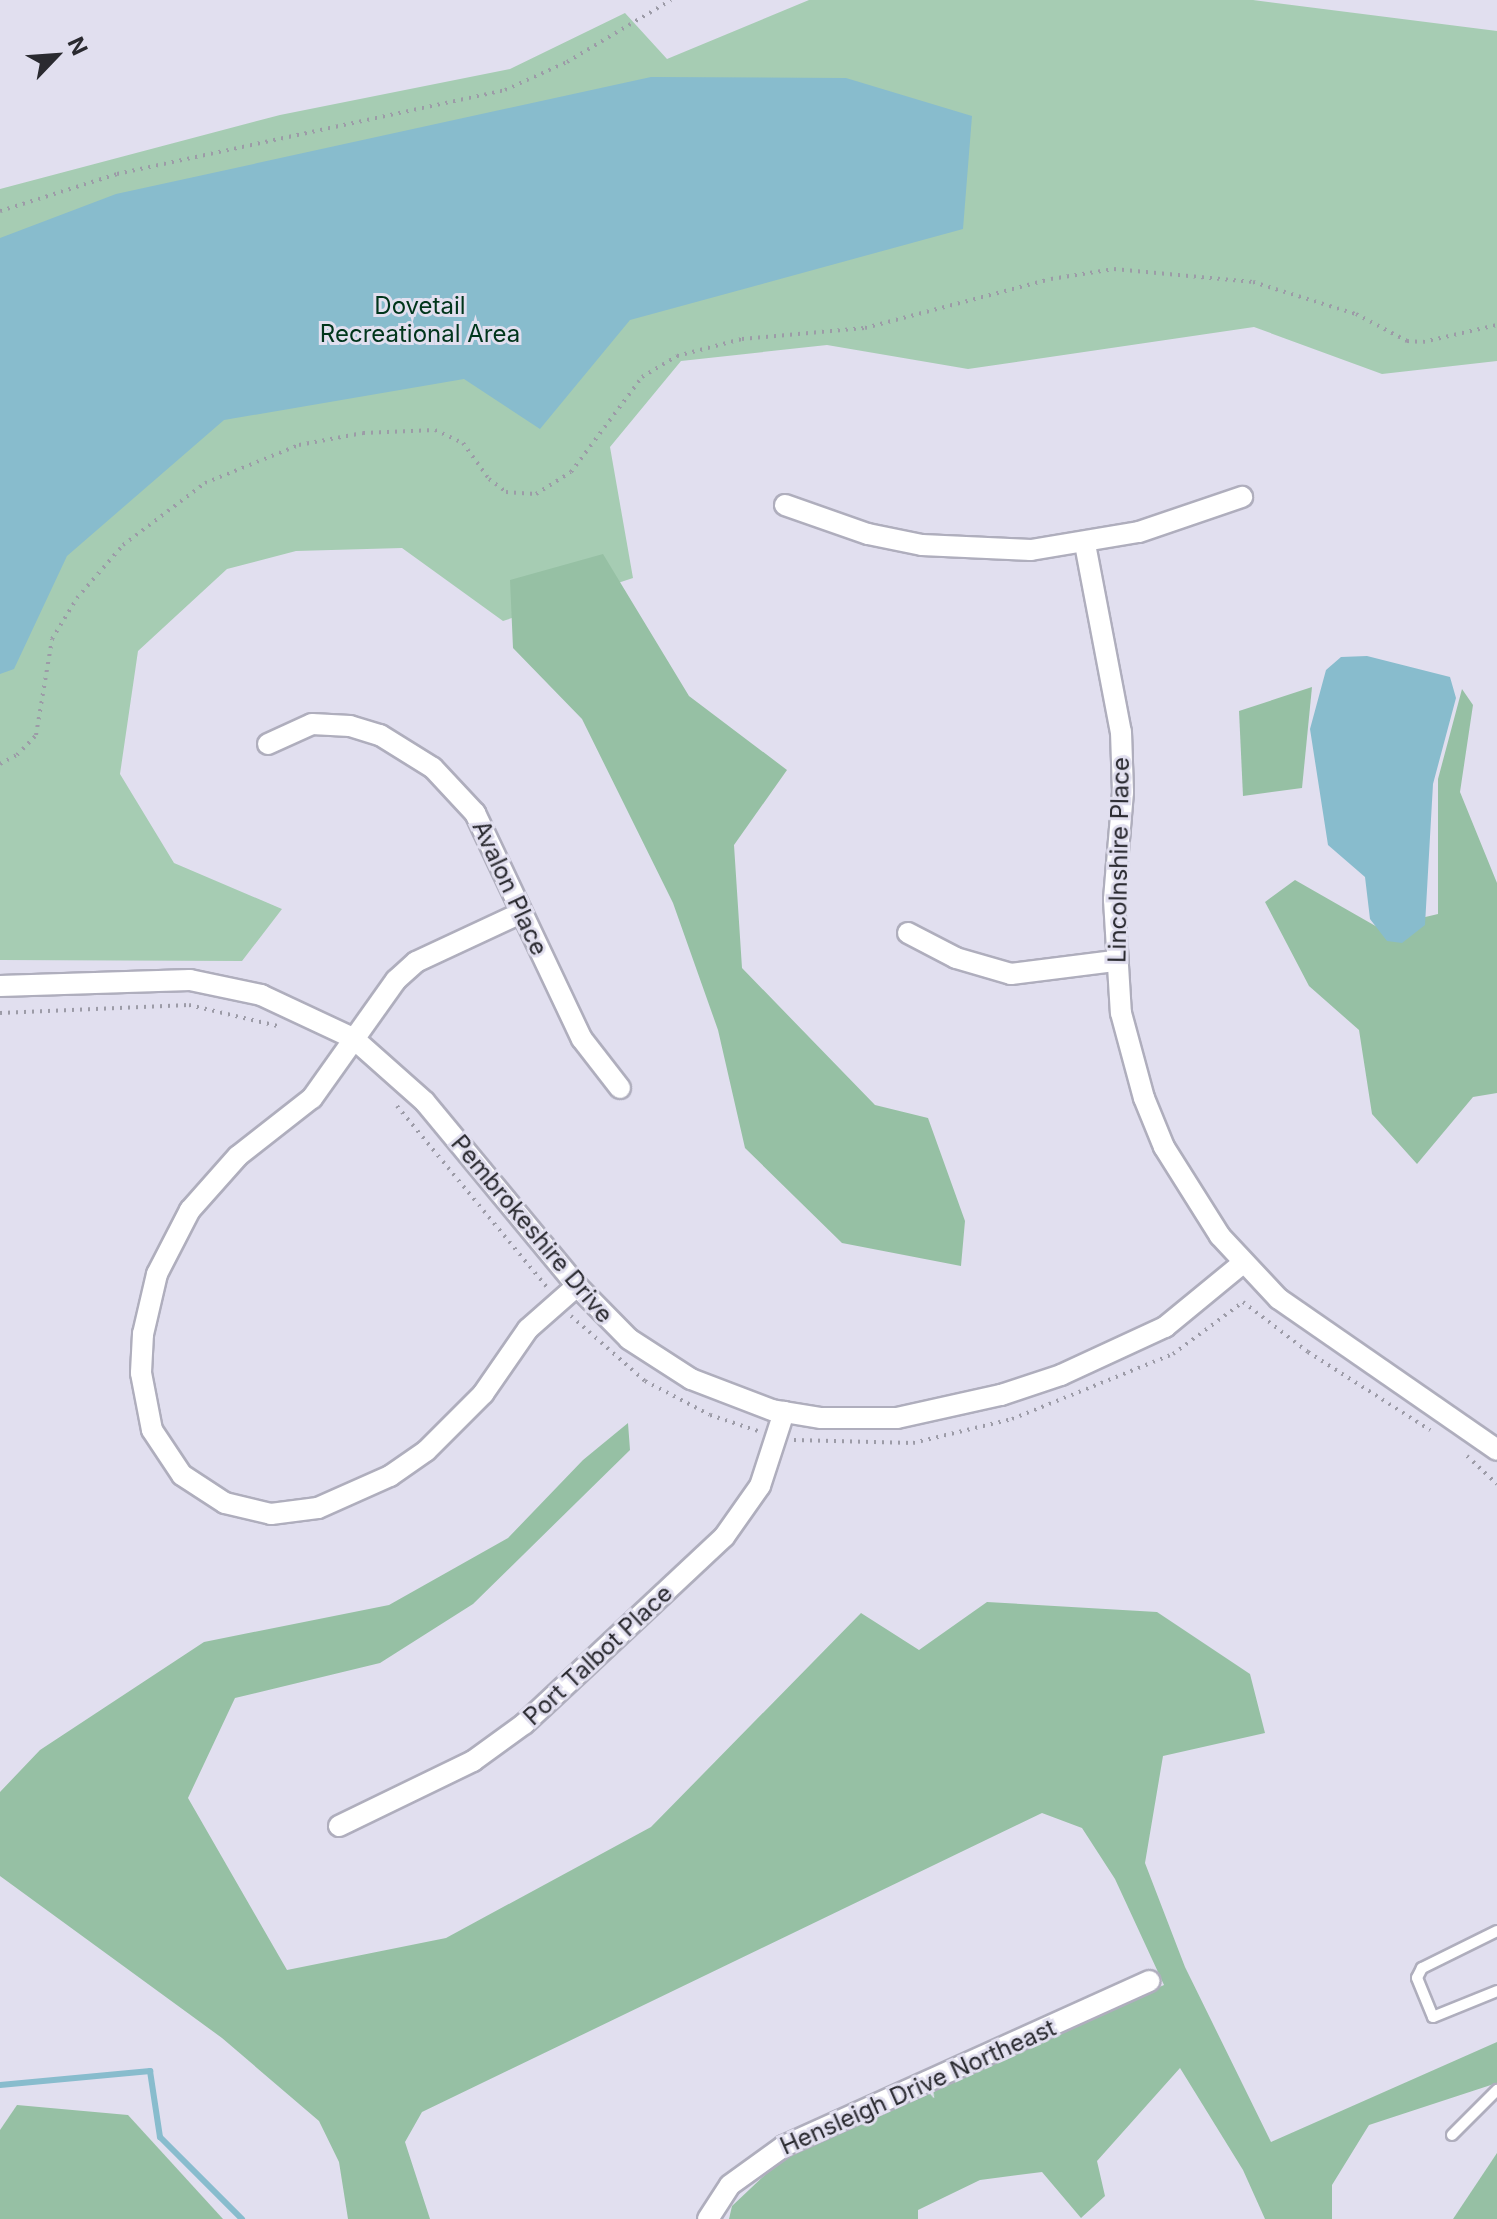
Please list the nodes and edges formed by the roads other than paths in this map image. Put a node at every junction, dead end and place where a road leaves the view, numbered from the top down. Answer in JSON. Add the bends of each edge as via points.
{"nodes":[{"id":1,"x":1242,"y":497,"type":"dead end"},
{"id":2,"x":785,"y":505,"type":"dead end"},
{"id":3,"x":1085,"y":544,"type":"junction"},
{"id":4,"x":268,"y":744,"type":"dead end"},
{"id":5,"x":521,"y":913,"type":"junction"},
{"id":6,"x":908,"y":933,"type":"dead end"},
{"id":7,"x":1114,"y":961,"type":"junction"},
{"id":8,"x":0,"y":986,"type":"edge"},
{"id":9,"x":353,"y":1038,"type":"junction"},
{"id":10,"x":620,"y":1088,"type":"dead end"},
{"id":11,"x":1243,"y":1263,"type":"junction"},
{"id":12,"x":577,"y":1286,"type":"junction"},
{"id":13,"x":784,"y":1412,"type":"junction"},
{"id":14,"x":1497,"y":1450,"type":"edge"},
{"id":15,"x":339,"y":1826,"type":"dead end"},
{"id":16,"x":1497,"y":1931,"type":"edge"},
{"id":17,"x":1149,"y":1981,"type":"dead end"},
{"id":18,"x":1497,"y":1991,"type":"edge"},
{"id":19,"x":1497,"y":2090,"type":"edge"},
{"id":20,"x":1452,"y":2135,"type":"dead end"},
{"id":21,"x":708,"y":2219,"type":"edge"}],
"edges":[{"from":1,"to":3,"type":"street"},
{"from":2,"to":3,"type":"street","via":[[868,534],[922,545],[1031,550]]},
{"from":3,"to":7,"type":"street","name":"Lincolnshire Place","via":[[1121,732]]},
{"from":4,"to":5,"type":"street","name":"Avalon Place","via":[[322,723],[380,735],[408,749],[475,813]]},
{"from":5,"to":9,"type":"street","via":[[416,962]]},
{"from":5,"to":10,"type":"street","name":"Avalon Place","via":[[582,1039]]},
{"from":6,"to":7,"type":"street","via":[[956,958],[1011,974]]},
{"from":7,"to":11,"type":"street","name":"Lincolnshire Place","via":[[1121,1013],[1144,1098],[1190,1193]]},
{"from":8,"to":9,"type":"street","name":"Pembrokeshire Drive","via":[[190,980],[261,995]]},
{"from":9,"to":12,"type":"street","name":"Pembrokeshire Drive","via":[[425,1102]]},
{"from":9,"to":12,"type":"street","via":[[312,1098],[210,1184],[173,1238],[149,1301],[141,1373],[144,1404],[165,1454],[204,1492],[247,1511],[295,1513],[351,1496],[402,1468],[458,1422],[528,1329]]},
{"from":11,"to":13,"type":"street","name":"Pembrokeshire Drive","via":[[1165,1327],[1061,1375],[1001,1395],[897,1418],[859,1420]]},
{"from":11,"to":14,"type":"street","name":"Lincolnshire Place","via":[[1318,1330]]},
{"from":12,"to":13,"type":"street","name":"Pembrokeshire Drive","via":[[659,1361],[725,1395]]},
{"from":13,"to":15,"type":"street","name":"Port Talbot Place","via":[[760,1486],[724,1537],[524,1724],[473,1761]]},
{"from":16,"to":18,"type":"lane","via":[[1422,1968],[1417,1978],[1433,2017]]},
{"from":17,"to":21,"type":"street","name":"Hensleigh Drive Northeast","via":[[784,2146],[730,2185]]},
{"from":19,"to":20,"type":"lane"}]}
